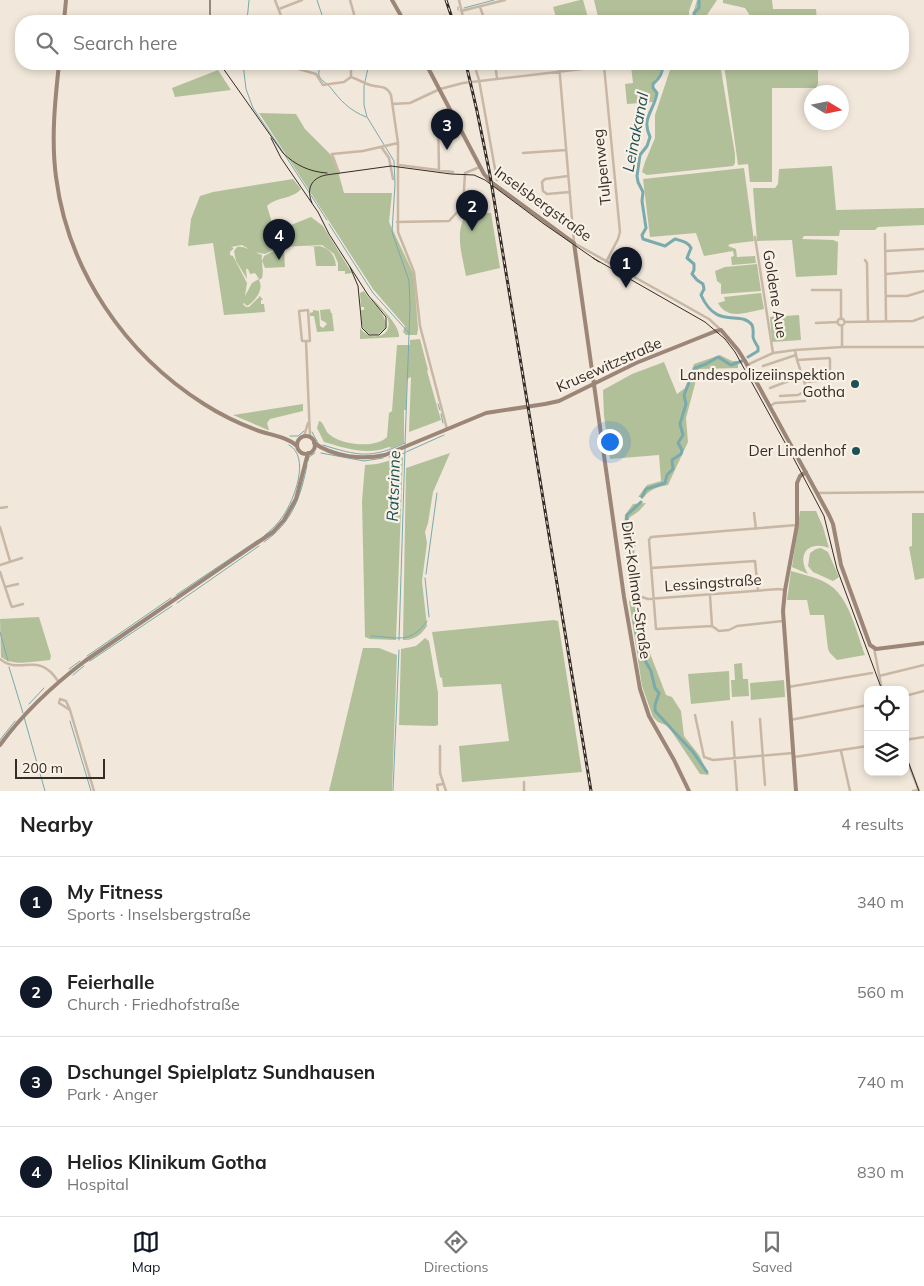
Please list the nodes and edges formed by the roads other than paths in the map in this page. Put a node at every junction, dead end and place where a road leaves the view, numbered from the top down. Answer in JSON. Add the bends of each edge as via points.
{"nodes":[{"id":1,"x":66,"y":0,"type":"edge"},
{"id":2,"x":275,"y":0,"type":"edge"},
{"id":3,"x":302,"y":0,"type":"edge"},
{"id":4,"x":350,"y":0,"type":"edge"},
{"id":5,"x":392,"y":0,"type":"edge"},
{"id":6,"x":459,"y":0,"type":"edge"},
{"id":7,"x":505,"y":0,"type":"edge"},
{"id":8,"x":480,"y":7,"type":"junction"},
{"id":9,"x":279,"y":9,"type":"junction"},
{"id":10,"x":461,"y":11,"type":"junction"},
{"id":11,"x":65,"y":15,"type":"edge"},
{"id":12,"x":281,"y":15,"type":"edge"},
{"id":13,"x":354,"y":15,"type":"edge"},
{"id":14,"x":401,"y":15,"type":"edge"},
{"id":15,"x":462,"y":15,"type":"edge"},
{"id":16,"x":483,"y":15,"type":"edge"},
{"id":17,"x":58,"y":70,"type":"edge"},
{"id":18,"x":302,"y":70,"type":"edge"},
{"id":19,"x":351,"y":70,"type":"edge"},
{"id":20,"x":429,"y":70,"type":"edge"},
{"id":21,"x":476,"y":70,"type":"edge"},
{"id":22,"x":496,"y":70,"type":"edge"},
{"id":23,"x":574,"y":70,"type":"edge"},
{"id":24,"x":604,"y":70,"type":"edge"},
{"id":25,"x":559,"y":72,"type":"junction"},
{"id":26,"x":351,"y":77,"type":"junction"},
{"id":27,"x":497,"y":78,"type":"junction"},
{"id":28,"x":479,"y":80,"type":"junction"},
{"id":29,"x":440,"y":89,"type":"junction"},
{"id":30,"x":392,"y":104,"type":"junction"},
{"id":31,"x":449,"y":108,"type":"junction"},
{"id":32,"x":457,"y":124,"type":"junction"},
{"id":33,"x":440,"y":132,"type":"junction"},
{"id":34,"x":398,"y":143,"type":"junction"},
{"id":35,"x":385,"y":147,"type":"junction"},
{"id":36,"x":566,"y":150,"type":"junction"},
{"id":37,"x":523,"y":153,"type":"dead end"},
{"id":38,"x":399,"y":164,"type":"junction"},
{"id":39,"x":480,"y":167,"type":"junction"},
{"id":40,"x":436,"y":170,"type":"junction"},
{"id":41,"x":453,"y":172,"type":"dead end"},
{"id":42,"x":339,"y":173,"type":"dead end"},
{"id":43,"x":568,"y":176,"type":"junction"},
{"id":44,"x":393,"y":179,"type":"dead end"},
{"id":45,"x":497,"y":180,"type":"dead end"},
{"id":46,"x":570,"y":192,"type":"junction"},
{"id":47,"x":460,"y":209,"type":"junction"},
{"id":48,"x":480,"y":210,"type":"dead end"},
{"id":49,"x":397,"y":222,"type":"junction"},
{"id":50,"x":885,"y":234,"type":"dead end"},
{"id":51,"x":755,"y":237,"type":"dead end"},
{"id":52,"x":574,"y":243,"type":"junction"},
{"id":53,"x":924,"y":249,"type":"edge"},
{"id":54,"x":885,"y":252,"type":"junction"},
{"id":55,"x":865,"y":260,"type":"dead end"},
{"id":56,"x":606,"y":262,"type":"junction"},
{"id":57,"x":924,"y":271,"type":"edge"},
{"id":58,"x":886,"y":274,"type":"junction"},
{"id":59,"x":812,"y":290,"type":"dead end"},
{"id":60,"x":924,"y":291,"type":"edge"},
{"id":61,"x":886,"y":296,"type":"junction"},
{"id":62,"x":924,"y":317,"type":"edge"},
{"id":63,"x":841,"y":318,"type":"junction"},
{"id":64,"x":838,"y":322,"type":"junction"},
{"id":65,"x":845,"y":322,"type":"junction"},
{"id":66,"x":868,"y":322,"type":"junction"},
{"id":67,"x":886,"y":322,"type":"junction"},
{"id":68,"x":816,"y":323,"type":"dead end"},
{"id":69,"x":842,"y":326,"type":"junction"},
{"id":70,"x":721,"y":330,"type":"junction"},
{"id":71,"x":308,"y":341,"type":"junction"},
{"id":72,"x":924,"y":347,"type":"edge"},
{"id":73,"x":842,"y":348,"type":"junction"},
{"id":74,"x":795,"y":350,"type":"junction"},
{"id":75,"x":772,"y":353,"type":"junction"},
{"id":76,"x":796,"y":355,"type":"junction"},
{"id":77,"x":797,"y":360,"type":"junction"},
{"id":78,"x":747,"y":365,"type":"junction"},
{"id":79,"x":763,"y":366,"type":"dead end"},
{"id":80,"x":802,"y":376,"type":"junction"},
{"id":81,"x":804,"y":382,"type":"junction"},
{"id":82,"x":594,"y":384,"type":"junction"},
{"id":83,"x":770,"y":388,"type":"dead end"},
{"id":84,"x":807,"y":390,"type":"junction"},
{"id":85,"x":830,"y":394,"type":"dead end"},
{"id":86,"x":780,"y":396,"type":"dead end"},
{"id":87,"x":805,"y":401,"type":"dead end"},
{"id":88,"x":770,"y":406,"type":"junction"},
{"id":89,"x":309,"y":420,"type":"junction"},
{"id":90,"x":447,"y":429,"type":"junction"},
{"id":91,"x":304,"y":436,"type":"junction"},
{"id":92,"x":310,"y":437,"type":"junction"},
{"id":93,"x":284,"y":439,"type":"junction"},
{"id":94,"x":298,"y":440,"type":"junction"},
{"id":95,"x":314,"y":443,"type":"junction"},
{"id":96,"x":297,"y":446,"type":"junction"},
{"id":97,"x":313,"y":450,"type":"junction"},
{"id":98,"x":327,"y":450,"type":"junction"},
{"id":99,"x":301,"y":452,"type":"junction"},
{"id":100,"x":308,"y":453,"type":"junction"},
{"id":101,"x":303,"y":469,"type":"junction"},
{"id":102,"x":806,"y":472,"type":"junction"},
{"id":103,"x":924,"y":492,"type":"edge"},
{"id":104,"x":817,"y":493,"type":"junction"},
{"id":105,"x":0,"y":508,"type":"edge"},
{"id":106,"x":7,"y":508,"type":"dead end"},
{"id":107,"x":754,"y":513,"type":"dead end"},
{"id":108,"x":797,"y":525,"type":"junction"},
{"id":109,"x":0,"y":527,"type":"edge"},
{"id":110,"x":756,"y":529,"type":"junction"},
{"id":111,"x":22,"y":558,"type":"dead end"},
{"id":112,"x":10,"y":561,"type":"junction"},
{"id":113,"x":0,"y":565,"type":"edge"},
{"id":114,"x":651,"y":568,"type":"junction"},
{"id":115,"x":0,"y":572,"type":"edge"},
{"id":116,"x":18,"y":584,"type":"dead end"},
{"id":117,"x":5,"y":587,"type":"junction"},
{"id":118,"x":785,"y":590,"type":"junction"},
{"id":119,"x":758,"y":591,"type":"junction"},
{"id":120,"x":710,"y":595,"type":"junction"},
{"id":121,"x":642,"y":598,"type":"dead end"},
{"id":122,"x":654,"y":598,"type":"junction"},
{"id":123,"x":23,"y":604,"type":"dead end"},
{"id":124,"x":783,"y":622,"type":"junction"},
{"id":125,"x":712,"y":626,"type":"junction"},
{"id":126,"x":924,"y":643,"type":"edge"},
{"id":127,"x":876,"y":648,"type":"junction"},
{"id":128,"x":0,"y":659,"type":"edge"},
{"id":129,"x":924,"y":665,"type":"edge"},
{"id":130,"x":872,"y":672,"type":"dead end"},
{"id":131,"x":879,"y":676,"type":"junction"},
{"id":132,"x":58,"y":681,"type":"junction"},
{"id":133,"x":881,"y":686,"type":"edge"},
{"id":134,"x":788,"y":687,"type":"junction"},
{"id":135,"x":924,"y":692,"type":"edge"},
{"id":136,"x":909,"y":695,"type":"edge"},
{"id":137,"x":864,"y":706,"type":"edge"},
{"id":138,"x":70,"y":710,"type":"junction"},
{"id":139,"x":695,"y":715,"type":"dead end"},
{"id":140,"x":760,"y":719,"type":"dead end"},
{"id":141,"x":790,"y":720,"type":"junction"},
{"id":142,"x":732,"y":722,"type":"dead end"},
{"id":143,"x":923,"y":737,"type":"edge"},
{"id":144,"x":909,"y":739,"type":"edge"},
{"id":145,"x":0,"y":745,"type":"edge"},
{"id":146,"x":440,"y":746,"type":"dead end"},
{"id":147,"x":864,"y":747,"type":"edge"},
{"id":148,"x":841,"y":751,"type":"junction"},
{"id":149,"x":793,"y":755,"type":"junction"},
{"id":150,"x":762,"y":756,"type":"junction"},
{"id":151,"x":735,"y":758,"type":"junction"},
{"id":152,"x":909,"y":765,"type":"edge"},
{"id":153,"x":524,"y":782,"type":"dead end"},
{"id":154,"x":443,"y":784,"type":"junction"},
{"id":155,"x":765,"y":785,"type":"dead end"},
{"id":156,"x":688,"y":790,"type":"edge"},
{"id":157,"x":94,"y":791,"type":"edge"},
{"id":158,"x":438,"y":791,"type":"edge"},
{"id":159,"x":446,"y":791,"type":"edge"},
{"id":160,"x":524,"y":791,"type":"edge"},
{"id":161,"x":737,"y":791,"type":"edge"},
{"id":162,"x":796,"y":791,"type":"edge"},
{"id":163,"x":850,"y":791,"type":"edge"},
{"id":164,"x":913,"y":791,"type":"edge"},
{"id":165,"x":919,"y":791,"type":"edge"}],
"edges":[{"from":1,"to":11,"type":"main road"},
{"from":2,"to":9,"type":"street"},
{"from":3,"to":9,"type":"street"},
{"from":4,"to":13,"type":"street"},
{"from":5,"to":14,"type":"main road"},
{"from":6,"to":10,"type":"street"},
{"from":7,"to":8,"type":"street"},
{"from":8,"to":10,"type":"street"},
{"from":8,"to":16,"type":"street"},
{"from":9,"to":12,"type":"street"},
{"from":10,"to":15,"type":"street"},
{"from":17,"to":93,"type":"main road","via":[[53,134],[59,195],[74,246],[100,299],[129,340],[174,383],[220,414]]},
{"from":18,"to":26,"type":"street","via":[[316,74],[320,83],[344,82]]},
{"from":19,"to":26,"type":"street"},
{"from":20,"to":29,"type":"main road","name":"Inselsbergstraße"},
{"from":21,"to":28,"type":"street"},
{"from":22,"to":27,"type":"street"},
{"from":23,"to":25,"type":"street"},
{"from":24,"to":56,"type":"street","name":"Tulpenweg","via":[[620,232]]},
{"from":25,"to":27,"type":"street"},
{"from":25,"to":36,"type":"street"},
{"from":26,"to":30,"type":"street","via":[[384,86],[391,95]]},
{"from":27,"to":28,"type":"street"},
{"from":28,"to":29,"type":"street"},
{"from":28,"to":45,"type":"street"},
{"from":29,"to":30,"type":"street","via":[[410,103]]},
{"from":29,"to":31,"type":"main road","name":"Inselsbergstraße"},
{"from":30,"to":34,"type":"street"},
{"from":31,"to":32,"type":"main road","name":"Inselsbergstraße"},
{"from":31,"to":33,"type":"street","via":[[438,114]]},
{"from":32,"to":33,"type":"street"},
{"from":32,"to":39,"type":"main road","name":"Inselsbergstraße"},
{"from":33,"to":40,"type":"street"},
{"from":34,"to":35,"type":"street"},
{"from":34,"to":38,"type":"street"},
{"from":35,"to":42,"type":"street","via":[[332,154]]},
{"from":35,"to":44,"type":"street"},
{"from":36,"to":37,"type":"street"},
{"from":36,"to":43,"type":"street"},
{"from":38,"to":40,"type":"street"},
{"from":38,"to":49,"type":"street"},
{"from":39,"to":47,"type":"street","via":[[465,173],[463,206]]},
{"from":39,"to":52,"type":"main road","name":"Inselsbergstraße","via":[[491,182]]},
{"from":40,"to":41,"type":"street"},
{"from":43,"to":46,"type":"street"},
{"from":43,"to":46,"type":"street","via":[[544,179],[543,191],[547,194]]},
{"from":46,"to":52,"type":"street"},
{"from":47,"to":48,"type":"street"},
{"from":47,"to":49,"type":"street","via":[[449,221]]},
{"from":49,"to":90,"type":"street","via":[[398,236],[414,272],[420,326]]},
{"from":50,"to":54,"type":"street"},
{"from":51,"to":75,"type":"street","name":"Goldene Aue"},
{"from":52,"to":56,"type":"street","name":"Inselsbergstraße"},
{"from":52,"to":82,"type":"main road","name":"Dirk-Kollmar-Straße"},
{"from":53,"to":54,"type":"street"},
{"from":54,"to":58,"type":"street"},
{"from":55,"to":66,"type":"street"},
{"from":56,"to":70,"type":"street","name":"Inselsbergstraße","via":[[709,319]]},
{"from":57,"to":58,"type":"street"},
{"from":58,"to":61,"type":"street"},
{"from":59,"to":63,"type":"street","via":[[841,290]]},
{"from":60,"to":61,"type":"street","via":[[907,296]]},
{"from":61,"to":67,"type":"street"},
{"from":62,"to":67,"type":"street","via":[[913,321]]},
{"from":63,"to":64,"type":"street"},
{"from":63,"to":65,"type":"street"},
{"from":64,"to":68,"type":"street"},
{"from":64,"to":69,"type":"street"},
{"from":65,"to":66,"type":"street"},
{"from":65,"to":69,"type":"street"},
{"from":66,"to":67,"type":"street"},
{"from":69,"to":73,"type":"street"},
{"from":70,"to":78,"type":"main road"},
{"from":70,"to":82,"type":"main road","name":"Krusewitzstraße"},
{"from":71,"to":71,"type":"street","via":[[302,341],[300,311],[308,310]]},
{"from":71,"to":89,"type":"street"},
{"from":72,"to":73,"type":"street"},
{"from":73,"to":74,"type":"street"},
{"from":74,"to":75,"type":"street"},
{"from":74,"to":76,"type":"street"},
{"from":75,"to":78,"type":"street"},
{"from":76,"to":77,"type":"street"},
{"from":76,"to":79,"type":"street"},
{"from":77,"to":80,"type":"street"},
{"from":77,"to":81,"type":"street","via":[[830,359],[830,380]]},
{"from":78,"to":88,"type":"main road"},
{"from":80,"to":81,"type":"street"},
{"from":80,"to":83,"type":"street"},
{"from":81,"to":84,"type":"street"},
{"from":82,"to":90,"type":"main road","name":"Krusewitzstraße","via":[[554,402],[492,411]]},
{"from":82,"to":156,"type":"main road","name":"Dirk-Kollmar-Straße","via":[[624,597],[642,696]]},
{"from":84,"to":85,"type":"street","via":[[809,394]]},
{"from":84,"to":86,"type":"street","via":[[798,395]]},
{"from":87,"to":88,"type":"street"},
{"from":88,"to":102,"type":"main road"},
{"from":89,"to":91,"type":"street"},
{"from":89,"to":92,"type":"street"},
{"from":90,"to":98,"type":"main road","name":"Krusewitzstraße","via":[[373,458],[352,457]]},
{"from":91,"to":92,"type":"main road"},
{"from":91,"to":94,"type":"main road"},
{"from":92,"to":95,"type":"main road"},
{"from":93,"to":94,"type":"main road"},
{"from":93,"to":96,"type":"main road"},
{"from":94,"to":96,"type":"main road"},
{"from":95,"to":97,"type":"main road"},
{"from":95,"to":98,"type":"main road"},
{"from":96,"to":99,"type":"main road"},
{"from":97,"to":98,"type":"main road"},
{"from":97,"to":100,"type":"main road"},
{"from":99,"to":100,"type":"main road"},
{"from":99,"to":101,"type":"main road"},
{"from":100,"to":101,"type":"main road"},
{"from":101,"to":132,"type":"main road","via":[[293,506],[266,538]]},
{"from":102,"to":104,"type":"main road"},
{"from":102,"to":108,"type":"main road","via":[[797,483]]},
{"from":103,"to":104,"type":"street"},
{"from":104,"to":127,"type":"main road","via":[[831,518],[842,566],[869,643]]},
{"from":105,"to":106,"type":"street"},
{"from":107,"to":110,"type":"street"},
{"from":108,"to":110,"type":"street"},
{"from":108,"to":118,"type":"main road"},
{"from":109,"to":112,"type":"street"},
{"from":110,"to":114,"type":"street","via":[[651,537]]},
{"from":111,"to":112,"type":"street"},
{"from":112,"to":113,"type":"street"},
{"from":114,"to":119,"type":"street","via":[[755,561]]},
{"from":114,"to":122,"type":"street"},
{"from":115,"to":117,"type":"street"},
{"from":116,"to":117,"type":"street"},
{"from":117,"to":123,"type":"street","via":[[12,607]]},
{"from":118,"to":119,"type":"street","name":"Lessingstraße"},
{"from":118,"to":124,"type":"main road"},
{"from":119,"to":120,"type":"street","name":"Lessingstraße"},
{"from":120,"to":122,"type":"street","name":"Lessingstraße"},
{"from":120,"to":125,"type":"street"},
{"from":121,"to":122,"type":"street","name":"Lessingstraße"},
{"from":122,"to":125,"type":"street","via":[[656,629]]},
{"from":124,"to":125,"type":"street","via":[[736,626],[719,631]]},
{"from":124,"to":134,"type":"main road"},
{"from":126,"to":127,"type":"main road"},
{"from":127,"to":131,"type":"street"},
{"from":128,"to":132,"type":"street","via":[[10,664],[42,666]]},
{"from":129,"to":131,"type":"street"},
{"from":130,"to":134,"type":"street"},
{"from":131,"to":133,"type":"street"},
{"from":132,"to":145,"type":"main road","via":[[21,718]]},
{"from":134,"to":141,"type":"main road"},
{"from":135,"to":136,"type":"street"},
{"from":137,"to":141,"type":"street"},
{"from":138,"to":138,"type":"street","via":[[60,705],[60,699],[66,701]]},
{"from":138,"to":157,"type":"street"},
{"from":139,"to":151,"type":"street","via":[[704,757],[713,760]]},
{"from":140,"to":150,"type":"street"},
{"from":141,"to":149,"type":"main road"},
{"from":142,"to":151,"type":"street"},
{"from":143,"to":144,"type":"street"},
{"from":146,"to":154,"type":"street"},
{"from":147,"to":148,"type":"street"},
{"from":148,"to":149,"type":"street"},
{"from":148,"to":163,"type":"street"},
{"from":149,"to":150,"type":"street"},
{"from":149,"to":162,"type":"main road"},
{"from":150,"to":151,"type":"street"},
{"from":150,"to":155,"type":"street"},
{"from":151,"to":161,"type":"street"},
{"from":152,"to":165,"type":"street"},
{"from":153,"to":160,"type":"street"},
{"from":154,"to":158,"type":"street","via":[[437,785]]},
{"from":154,"to":159,"type":"street"},
{"from":164,"to":165,"type":"street"}]}
